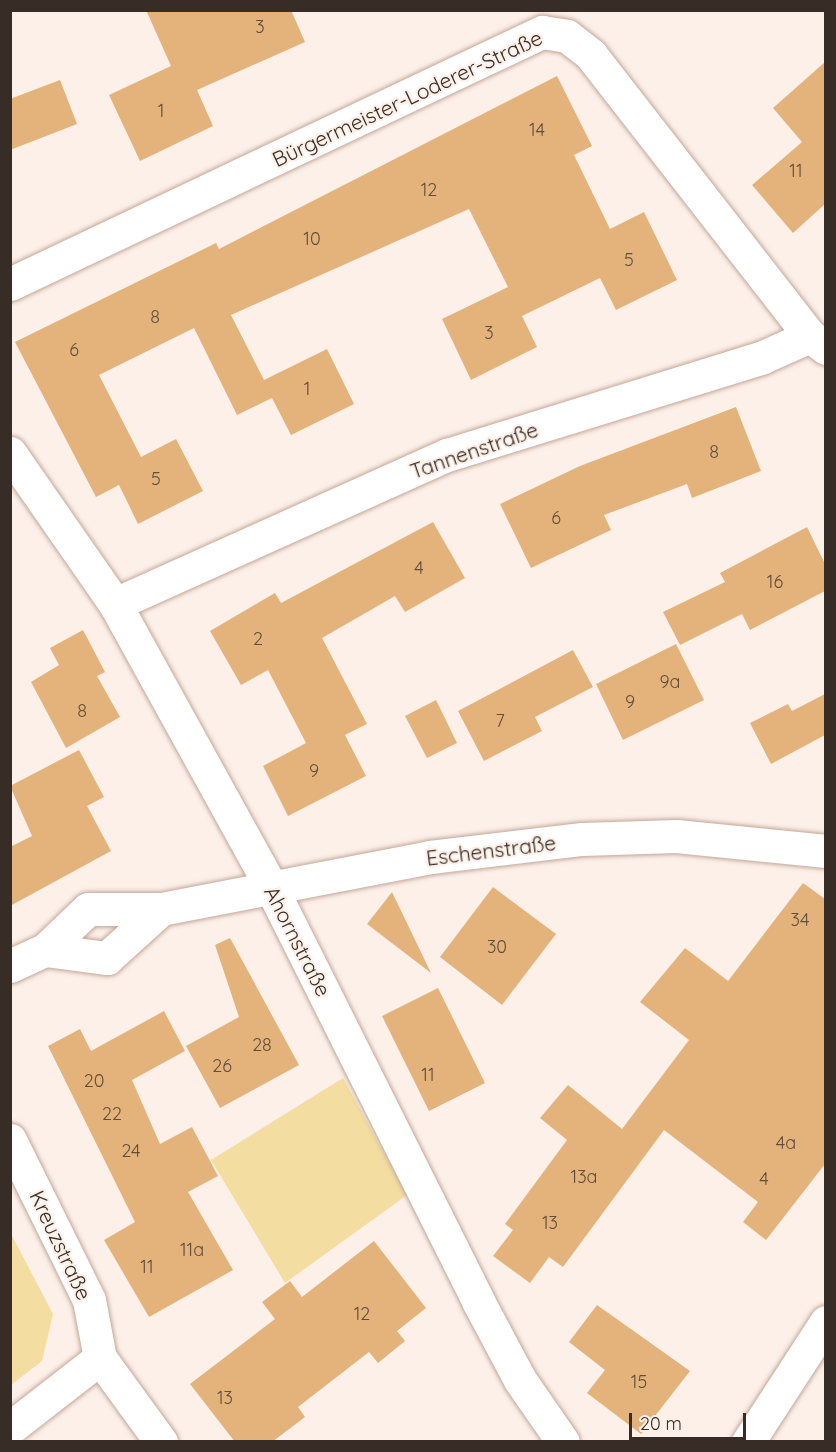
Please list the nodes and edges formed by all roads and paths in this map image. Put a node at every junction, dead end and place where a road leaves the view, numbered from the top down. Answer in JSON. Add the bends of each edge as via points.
{"nodes":[{"id":1,"x":10,"y":284,"type":"edge"},
{"id":2,"x":818,"y":342,"type":"edge"},
{"id":3,"x":10,"y":453,"type":"edge"},
{"id":4,"x":115,"y":604,"type":"junction"},
{"id":5,"x":825,"y":852,"type":"edge"},
{"id":6,"x":270,"y":885,"type":"junction"},
{"id":7,"x":161,"y":909,"type":"junction"},
{"id":8,"x":45,"y":950,"type":"junction"},
{"id":9,"x":10,"y":966,"type":"edge"},
{"id":10,"x":10,"y":1140,"type":"edge"},
{"id":11,"x":825,"y":1322,"type":"edge"},
{"id":12,"x":100,"y":1358,"type":"junction"},
{"id":13,"x":10,"y":1428,"type":"edge"},
{"id":14,"x":161,"y":1442,"type":"edge"},
{"id":15,"x":563,"y":1442,"type":"edge"},
{"id":16,"x":748,"y":1442,"type":"edge"}],
"edges":[{"from":1,"to":2,"type":"street","name":"Bürgermeister-Loderer-Straße","via":[[542,32],[567,36],[591,56]]},
{"from":2,"to":4,"type":"street","name":"Tannenstraße","via":[[447,455]]},
{"from":3,"to":4,"type":"street","name":"Ahornstraße"},
{"from":4,"to":6,"type":"street","name":"Ahornstraße"},
{"from":5,"to":6,"type":"street","name":"Eschenstraße","via":[[676,836],[582,839],[430,857]]},
{"from":6,"to":7,"type":"street","name":"Eschenstraße"},
{"from":6,"to":15,"type":"street","name":"Ahornstraße","via":[[478,1301],[520,1380]]},
{"from":7,"to":8,"type":"street","name":"Eschenstraße","via":[[88,909]]},
{"from":7,"to":8,"type":"street","name":"Eschenstraße","via":[[107,958]]},
{"from":8,"to":9,"type":"street","name":"Eschenstraße"},
{"from":10,"to":12,"type":"street","name":"Kreuzstraße","via":[[89,1300]]},
{"from":11,"to":16,"type":"street"},
{"from":12,"to":13,"type":"street"},
{"from":12,"to":14,"type":"street","name":"Kreuzstraße"}]}
